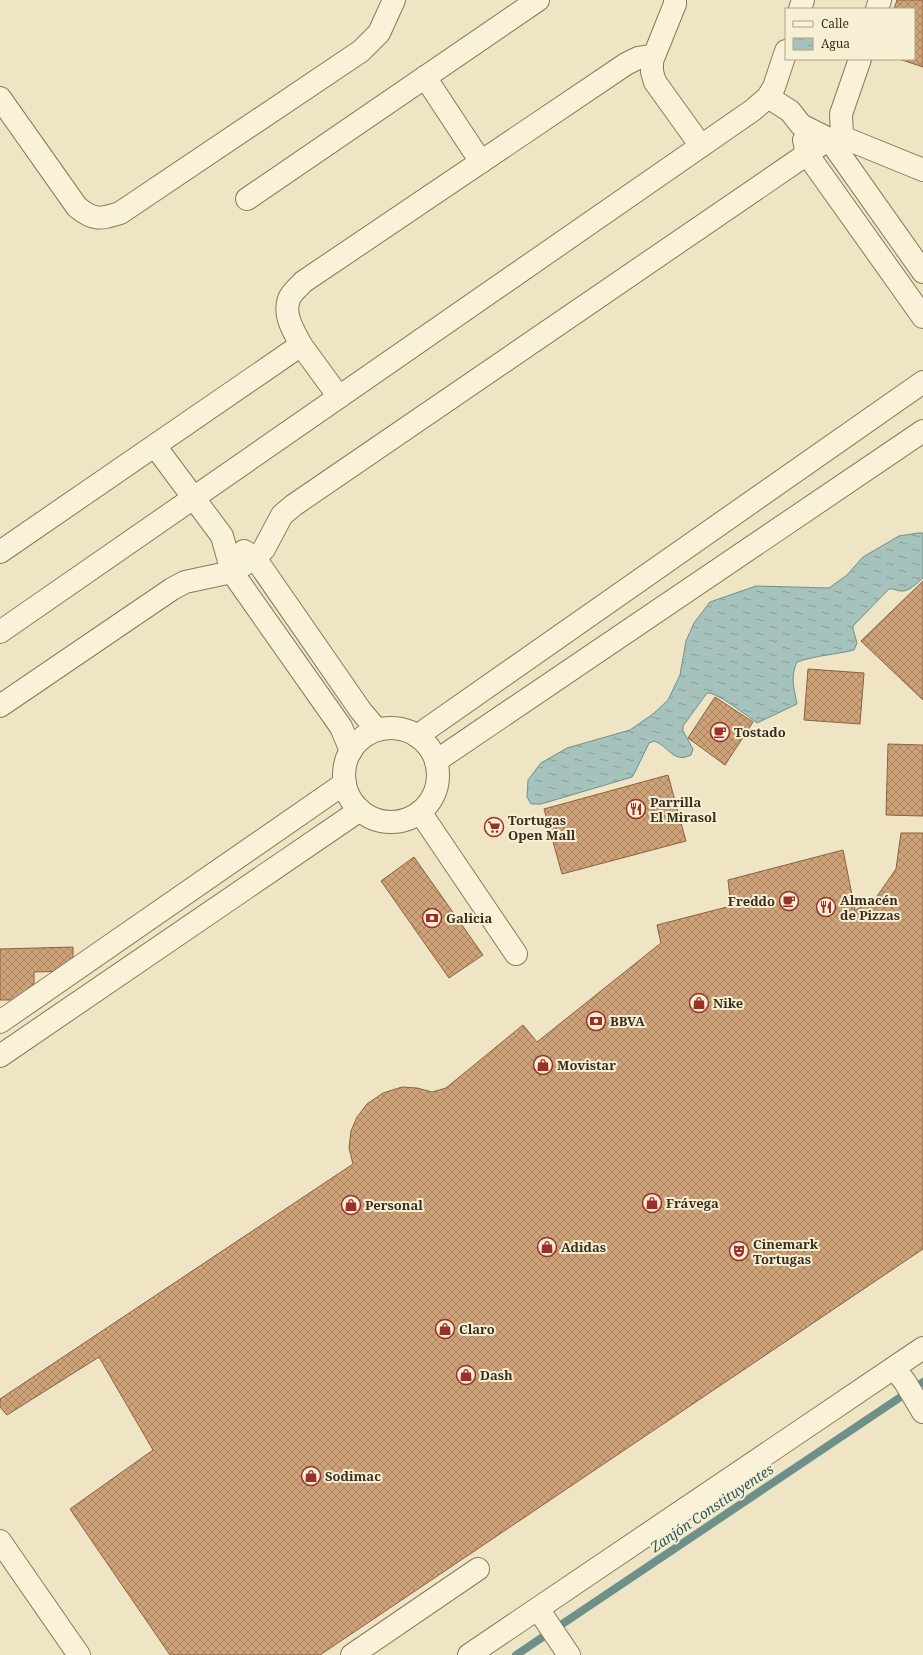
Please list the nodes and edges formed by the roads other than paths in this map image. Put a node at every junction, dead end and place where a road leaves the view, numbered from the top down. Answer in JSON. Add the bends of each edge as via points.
{"nodes":[{"id":1,"x":394,"y":0,"type":"edge"},
{"id":2,"x":538,"y":0,"type":"edge"},
{"id":3,"x":675,"y":0,"type":"edge"},
{"id":4,"x":785,"y":54,"type":"edge"},
{"id":5,"x":653,"y":56,"type":"junction"},
{"id":6,"x":860,"y":60,"type":"edge"},
{"id":7,"x":425,"y":77,"type":"junction"},
{"id":8,"x":768,"y":97,"type":"junction"},
{"id":9,"x":0,"y":98,"type":"edge"},
{"id":10,"x":801,"y":125,"type":"junction"},
{"id":11,"x":836,"y":138,"type":"junction"},
{"id":12,"x":701,"y":146,"type":"junction"},
{"id":13,"x":807,"y":154,"type":"junction"},
{"id":14,"x":481,"y":162,"type":"junction"},
{"id":15,"x":923,"y":170,"type":"edge"},
{"id":16,"x":247,"y":198,"type":"dead end"},
{"id":17,"x":923,"y":272,"type":"edge"},
{"id":18,"x":923,"y":317,"type":"edge"},
{"id":19,"x":301,"y":345,"type":"junction"},
{"id":20,"x":923,"y":382,"type":"edge"},
{"id":21,"x":339,"y":397,"type":"junction"},
{"id":22,"x":923,"y":431,"type":"edge"},
{"id":23,"x":155,"y":446,"type":"junction"},
{"id":24,"x":194,"y":498,"type":"junction"},
{"id":25,"x":222,"y":536,"type":"junction"},
{"id":26,"x":0,"y":552,"type":"edge"},
{"id":27,"x":255,"y":558,"type":"junction"},
{"id":28,"x":232,"y":572,"type":"junction"},
{"id":29,"x":0,"y":632,"type":"edge"},
{"id":30,"x":0,"y":706,"type":"edge"},
{"id":31,"x":377,"y":730,"type":"junction"},
{"id":32,"x":417,"y":736,"type":"junction"},
{"id":33,"x":351,"y":751,"type":"junction"},
{"id":34,"x":436,"y":761,"type":"junction"},
{"id":35,"x":345,"y":783,"type":"junction"},
{"id":36,"x":360,"y":810,"type":"junction"},
{"id":37,"x":420,"y":812,"type":"junction"},
{"id":38,"x":516,"y":954,"type":"dead end"},
{"id":39,"x":0,"y":1022,"type":"edge"},
{"id":40,"x":0,"y":1056,"type":"edge"},
{"id":41,"x":923,"y":1348,"type":"edge"},
{"id":42,"x":899,"y":1375,"type":"junction"},
{"id":43,"x":922,"y":1410,"type":"edge"},
{"id":44,"x":0,"y":1541,"type":"edge"},
{"id":45,"x":478,"y":1569,"type":"dead end"},
{"id":46,"x":541,"y":1613,"type":"junction"},
{"id":47,"x":565,"y":1650,"type":"edge"},
{"id":48,"x":79,"y":1655,"type":"edge"},
{"id":49,"x":352,"y":1655,"type":"edge"},
{"id":50,"x":469,"y":1655,"type":"edge"}],
"edges":[{"from":1,"to":9,"type":"street","via":[[379,33],[361,51],[120,213],[104,218],[88,216],[77,207]]},
{"from":2,"to":7,"type":"street"},
{"from":3,"to":5,"type":"street"},
{"from":4,"to":8,"type":"street"},
{"from":5,"to":12,"type":"street","via":[[652,72],[655,82]]},
{"from":5,"to":14,"type":"street","via":[[638,58],[626,64]]},
{"from":6,"to":11,"type":"street","via":[[841,114]]},
{"from":7,"to":14,"type":"street"},
{"from":7,"to":16,"type":"street"},
{"from":8,"to":10,"type":"street","via":[[790,111]]},
{"from":8,"to":12,"type":"street"},
{"from":10,"to":11,"type":"street"},
{"from":10,"to":13,"type":"street"},
{"from":11,"to":13,"type":"street"},
{"from":11,"to":15,"type":"street"},
{"from":11,"to":17,"type":"street"},
{"from":12,"to":21,"type":"street"},
{"from":13,"to":18,"type":"street"},
{"from":13,"to":27,"type":"street","via":[[294,505],[282,515],[264,549]]},
{"from":14,"to":19,"type":"street","via":[[303,282],[289,299],[288,320]]},
{"from":19,"to":21,"type":"street"},
{"from":19,"to":23,"type":"street"},
{"from":20,"to":32,"type":"street"},
{"from":21,"to":24,"type":"street"},
{"from":22,"to":34,"type":"street"},
{"from":23,"to":24,"type":"street"},
{"from":23,"to":26,"type":"street"},
{"from":24,"to":25,"type":"street"},
{"from":24,"to":29,"type":"street"},
{"from":25,"to":27,"type":"street"},
{"from":25,"to":28,"type":"street"},
{"from":27,"to":28,"type":"street"},
{"from":27,"to":31,"type":"street"},
{"from":28,"to":30,"type":"street","via":[[185,582],[172,589]]},
{"from":28,"to":33,"type":"street","via":[[341,727]]},
{"from":31,"to":32,"type":"street","via":[[391,728]]},
{"from":31,"to":33,"type":"street","via":[[358,742]]},
{"from":32,"to":34,"type":"street","via":[[429,747]]},
{"from":33,"to":35,"type":"street","via":[[347,761]]},
{"from":34,"to":37,"type":"street","via":[[436,789],[430,802]]},
{"from":35,"to":36,"type":"street","via":[[350,797]]},
{"from":35,"to":39,"type":"street"},
{"from":36,"to":37,"type":"street","via":[[370,817],[396,822],[409,819]]},
{"from":36,"to":40,"type":"street"},
{"from":37,"to":38,"type":"street"},
{"from":41,"to":42,"type":"street"},
{"from":42,"to":43,"type":"street"},
{"from":42,"to":46,"type":"street"},
{"from":44,"to":48,"type":"street"},
{"from":45,"to":49,"type":"street"},
{"from":46,"to":47,"type":"street"},
{"from":46,"to":50,"type":"street"}]}
